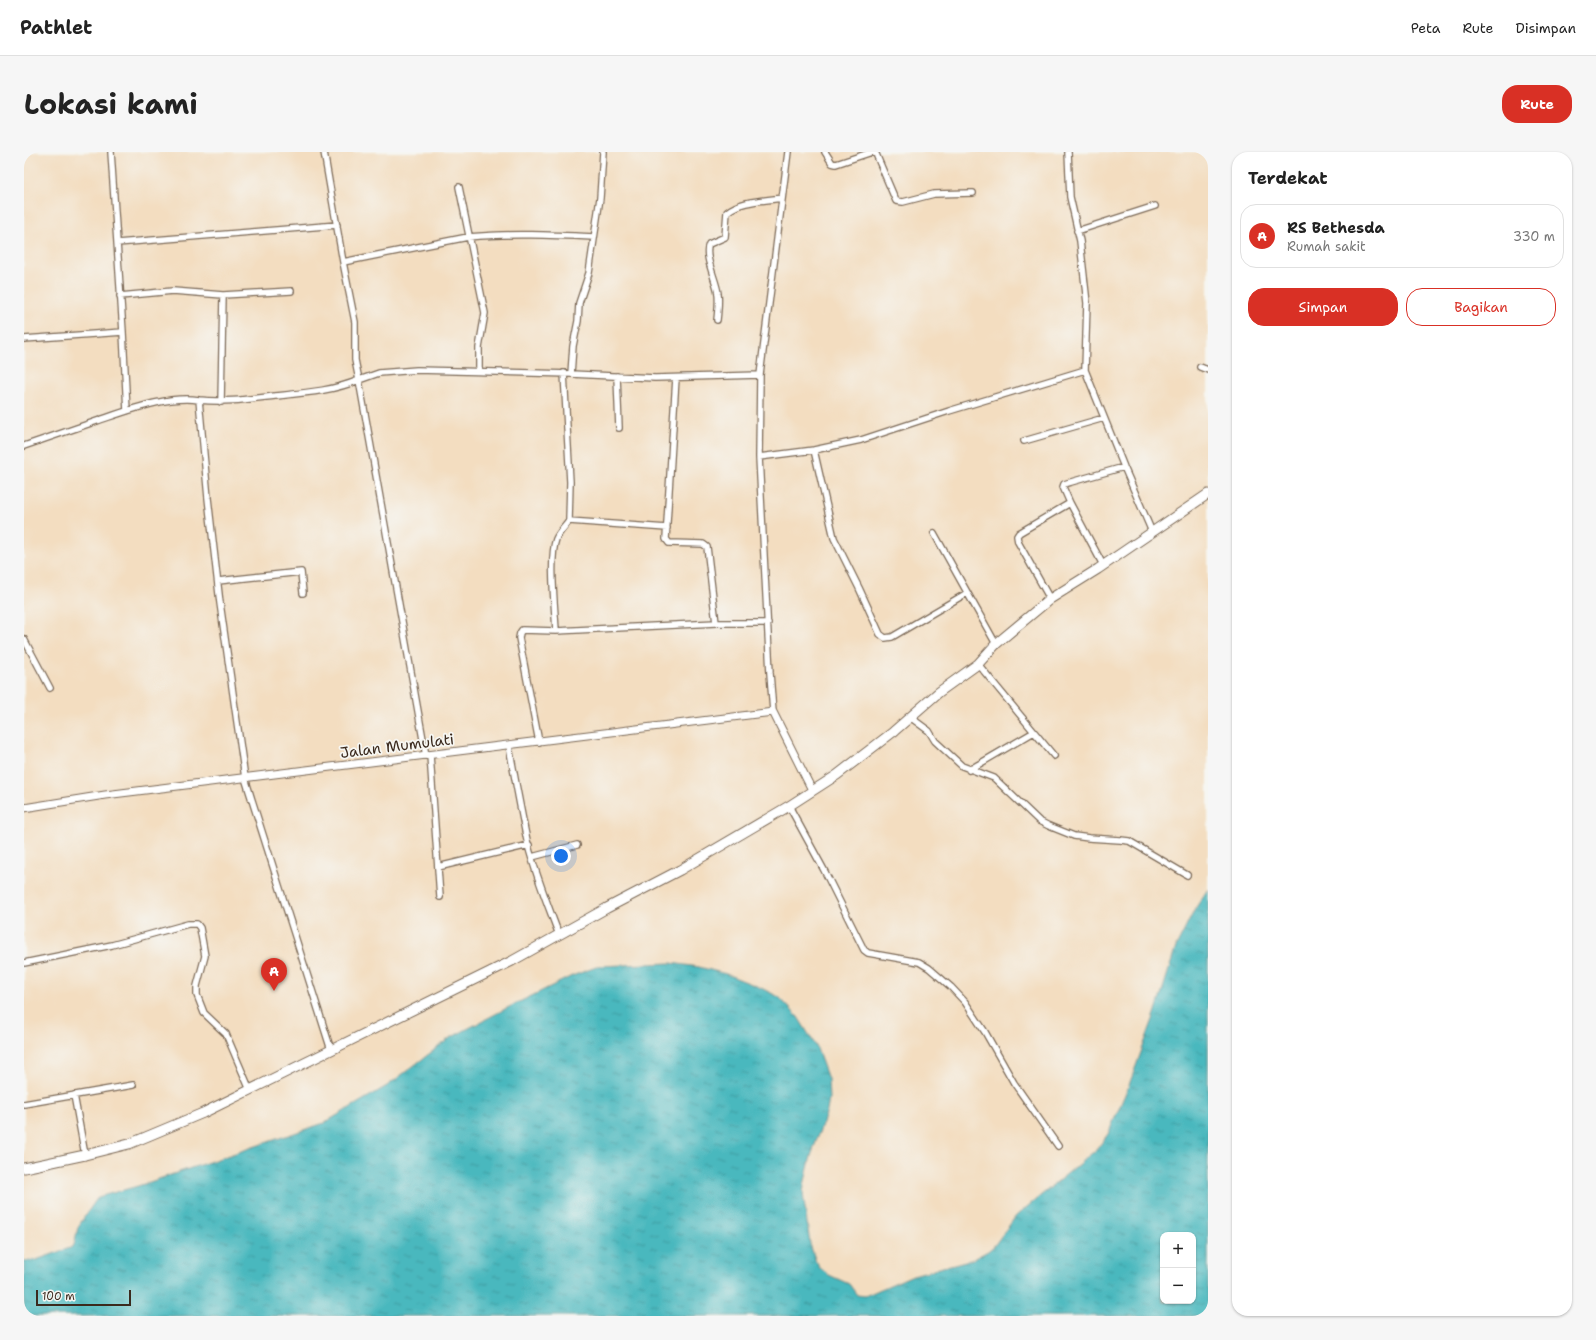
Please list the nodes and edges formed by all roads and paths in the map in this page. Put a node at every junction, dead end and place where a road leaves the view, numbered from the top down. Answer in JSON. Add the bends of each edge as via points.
{"nodes":[{"id":1,"x":110,"y":152,"type":"edge"},
{"id":2,"x":324,"y":152,"type":"edge"},
{"id":3,"x":603,"y":152,"type":"edge"},
{"id":4,"x":788,"y":152,"type":"edge"},
{"id":5,"x":825,"y":152,"type":"edge"},
{"id":6,"x":875,"y":152,"type":"edge"},
{"id":7,"x":1068,"y":152,"type":"edge"},
{"id":8,"x":459,"y":187,"type":"dead end"},
{"id":9,"x":973,"y":193,"type":"dead end"},
{"id":10,"x":782,"y":198,"type":"junction"},
{"id":11,"x":1155,"y":206,"type":"dead end"},
{"id":12,"x":337,"y":225,"type":"junction"},
{"id":13,"x":1078,"y":231,"type":"junction"},
{"id":14,"x":468,"y":237,"type":"junction"},
{"id":15,"x":594,"y":237,"type":"junction"},
{"id":16,"x":117,"y":243,"type":"junction"},
{"id":17,"x":343,"y":262,"type":"junction"},
{"id":18,"x":291,"y":291,"type":"dead end"},
{"id":19,"x":223,"y":295,"type":"junction"},
{"id":20,"x":120,"y":296,"type":"junction"},
{"id":21,"x":717,"y":320,"type":"dead end"},
{"id":22,"x":123,"y":332,"type":"junction"},
{"id":23,"x":24,"y":339,"type":"edge"},
{"id":24,"x":1200,"y":367,"type":"dead end"},
{"id":25,"x":1085,"y":370,"type":"junction"},
{"id":26,"x":1208,"y":370,"type":"edge"},
{"id":27,"x":479,"y":371,"type":"junction"},
{"id":28,"x":564,"y":373,"type":"junction"},
{"id":29,"x":571,"y":374,"type":"junction"},
{"id":30,"x":760,"y":375,"type":"junction"},
{"id":31,"x":617,"y":376,"type":"junction"},
{"id":32,"x":676,"y":378,"type":"junction"},
{"id":33,"x":359,"y":380,"type":"junction"},
{"id":34,"x":199,"y":400,"type":"junction"},
{"id":35,"x":221,"y":402,"type":"junction"},
{"id":36,"x":127,"y":411,"type":"junction"},
{"id":37,"x":1104,"y":418,"type":"junction"},
{"id":38,"x":619,"y":428,"type":"dead end"},
{"id":39,"x":1024,"y":441,"type":"dead end"},
{"id":40,"x":24,"y":446,"type":"edge"},
{"id":41,"x":814,"y":450,"type":"junction"},
{"id":42,"x":759,"y":457,"type":"junction"},
{"id":43,"x":1124,"y":467,"type":"junction"},
{"id":44,"x":1208,"y":494,"type":"edge"},
{"id":45,"x":1070,"y":502,"type":"junction"},
{"id":46,"x":569,"y":521,"type":"junction"},
{"id":47,"x":667,"y":528,"type":"junction"},
{"id":48,"x":1152,"y":532,"type":"junction"},
{"id":49,"x":934,"y":533,"type":"dead end"},
{"id":50,"x":1103,"y":565,"type":"junction"},
{"id":51,"x":218,"y":581,"type":"junction"},
{"id":52,"x":303,"y":593,"type":"dead end"},
{"id":53,"x":967,"y":593,"type":"junction"},
{"id":54,"x":1050,"y":599,"type":"junction"},
{"id":55,"x":716,"y":623,"type":"junction"},
{"id":56,"x":768,"y":623,"type":"junction"},
{"id":57,"x":556,"y":631,"type":"junction"},
{"id":58,"x":24,"y":639,"type":"edge"},
{"id":59,"x":996,"y":644,"type":"junction"},
{"id":60,"x":978,"y":664,"type":"junction"},
{"id":61,"x":50,"y":688,"type":"dead end"},
{"id":62,"x":773,"y":712,"type":"junction"},
{"id":63,"x":910,"y":717,"type":"junction"},
{"id":64,"x":1034,"y":732,"type":"junction"},
{"id":65,"x":539,"y":742,"type":"junction"},
{"id":66,"x":510,"y":746,"type":"junction"},
{"id":67,"x":428,"y":755,"type":"junction"},
{"id":68,"x":1054,"y":756,"type":"dead end"},
{"id":69,"x":969,"y":770,"type":"junction"},
{"id":70,"x":245,"y":778,"type":"junction"},
{"id":71,"x":812,"y":790,"type":"junction"},
{"id":72,"x":789,"y":806,"type":"junction"},
{"id":73,"x":24,"y":808,"type":"edge"},
{"id":74,"x":577,"y":844,"type":"dead end"},
{"id":75,"x":528,"y":846,"type":"junction"},
{"id":76,"x":532,"y":857,"type":"junction"},
{"id":77,"x":438,"y":867,"type":"junction"},
{"id":78,"x":1187,"y":875,"type":"dead end"},
{"id":79,"x":440,"y":897,"type":"dead end"},
{"id":80,"x":559,"y":935,"type":"junction"},
{"id":81,"x":24,"y":963,"type":"edge"},
{"id":82,"x":331,"y":1050,"type":"junction"},
{"id":83,"x":133,"y":1085,"type":"dead end"},
{"id":84,"x":250,"y":1090,"type":"junction"},
{"id":85,"x":74,"y":1095,"type":"junction"},
{"id":86,"x":24,"y":1104,"type":"edge"},
{"id":87,"x":1058,"y":1146,"type":"dead end"},
{"id":88,"x":85,"y":1155,"type":"junction"},
{"id":89,"x":24,"y":1168,"type":"edge"}],
"edges":[{"from":1,"to":16,"type":"street"},
{"from":2,"to":12,"type":"street"},
{"from":3,"to":15,"type":"street"},
{"from":4,"to":10,"type":"street"},
{"from":5,"to":6,"type":"street","via":[[832,163],[836,164]]},
{"from":6,"to":9,"type":"street","via":[[898,202],[934,194]]},
{"from":7,"to":13,"type":"street","via":[[1070,197]]},
{"from":8,"to":14,"type":"street"},
{"from":10,"to":21,"type":"street","via":[[733,207],[727,212],[725,237],[709,244],[708,255],[718,294]]},
{"from":10,"to":30,"type":"street"},
{"from":11,"to":13,"type":"street"},
{"from":12,"to":16,"type":"street"},
{"from":12,"to":17,"type":"street"},
{"from":13,"to":25,"type":"street","via":[[1087,303]]},
{"from":14,"to":15,"type":"street"},
{"from":14,"to":17,"type":"street"},
{"from":14,"to":27,"type":"street","via":[[485,313],[479,348]]},
{"from":15,"to":29,"type":"street","via":[[588,277],[579,303]]},
{"from":16,"to":20,"type":"street"},
{"from":17,"to":33,"type":"street","via":[[355,322],[355,360]]},
{"from":18,"to":19,"type":"street"},
{"from":19,"to":20,"type":"street","via":[[173,291]]},
{"from":19,"to":35,"type":"street"},
{"from":20,"to":22,"type":"street"},
{"from":22,"to":23,"type":"street"},
{"from":22,"to":36,"type":"street"},
{"from":24,"to":26,"type":"street"},
{"from":25,"to":37,"type":"street"},
{"from":25,"to":41,"type":"street","via":[[861,440]]},
{"from":27,"to":28,"type":"street"},
{"from":27,"to":33,"type":"street","via":[[417,370],[379,373]]},
{"from":28,"to":29,"type":"street"},
{"from":28,"to":46,"type":"street","via":[[570,482]]},
{"from":29,"to":31,"type":"street"},
{"from":30,"to":32,"type":"street"},
{"from":30,"to":42,"type":"street"},
{"from":31,"to":32,"type":"street"},
{"from":31,"to":38,"type":"street"},
{"from":32,"to":47,"type":"street"},
{"from":33,"to":35,"type":"street","via":[[323,390]]},
{"from":33,"to":67,"type":"street"},
{"from":34,"to":35,"type":"street"},
{"from":34,"to":36,"type":"street","via":[[182,398]]},
{"from":34,"to":51,"type":"street"},
{"from":36,"to":40,"type":"street"},
{"from":37,"to":39,"type":"street"},
{"from":37,"to":43,"type":"street"},
{"from":41,"to":42,"type":"street"},
{"from":41,"to":53,"type":"street","via":[[834,538],[880,634],[885,638],[892,637]]},
{"from":42,"to":56,"type":"street"},
{"from":43,"to":45,"type":"street","via":[[1064,484]]},
{"from":43,"to":48,"type":"street"},
{"from":44,"to":48,"type":"highway"},
{"from":45,"to":50,"type":"street"},
{"from":45,"to":54,"type":"street","via":[[1017,536]]},
{"from":46,"to":47,"type":"street"},
{"from":46,"to":57,"type":"street","via":[[556,539]]},
{"from":47,"to":55,"type":"street","via":[[666,539],[669,543],[703,544],[707,547]]},
{"from":48,"to":50,"type":"highway"},
{"from":49,"to":53,"type":"street"},
{"from":50,"to":54,"type":"highway"},
{"from":51,"to":52,"type":"street","via":[[301,572]]},
{"from":51,"to":70,"type":"street"},
{"from":53,"to":59,"type":"street"},
{"from":54,"to":59,"type":"highway"},
{"from":55,"to":56,"type":"street"},
{"from":55,"to":57,"type":"street"},
{"from":56,"to":62,"type":"street"},
{"from":57,"to":65,"type":"street","via":[[524,630],[519,638]]},
{"from":58,"to":61,"type":"street"},
{"from":59,"to":60,"type":"highway"},
{"from":60,"to":63,"type":"highway"},
{"from":60,"to":64,"type":"street"},
{"from":62,"to":65,"type":"street","name":"Jalan Mumulati"},
{"from":62,"to":71,"type":"street"},
{"from":63,"to":69,"type":"street","via":[[929,731],[935,741]]},
{"from":63,"to":71,"type":"highway","via":[[837,775]]},
{"from":64,"to":68,"type":"street"},
{"from":64,"to":69,"type":"street"},
{"from":65,"to":66,"type":"street","name":"Jalan Mumulati"},
{"from":66,"to":67,"type":"street","name":"Jalan Mumulati"},
{"from":66,"to":75,"type":"street"},
{"from":67,"to":70,"type":"street","name":"Jalan Mumulati"},
{"from":67,"to":77,"type":"street"},
{"from":69,"to":78,"type":"street","via":[[994,778],[1035,818],[1049,826],[1082,837],[1129,841]]},
{"from":70,"to":73,"type":"street","name":"Jalan Mumulati"},
{"from":70,"to":82,"type":"street"},
{"from":71,"to":72,"type":"highway"},
{"from":72,"to":80,"type":"highway","via":[[680,870]]},
{"from":72,"to":87,"type":"street","via":[[864,950],[868,954],[919,962],[951,987],[972,1011],[1014,1083]]},
{"from":74,"to":76,"type":"street"},
{"from":75,"to":76,"type":"street"},
{"from":75,"to":77,"type":"street"},
{"from":76,"to":80,"type":"street"},
{"from":77,"to":79,"type":"street"},
{"from":80,"to":82,"type":"highway","via":[[512,961]]},
{"from":81,"to":84,"type":"street","via":[[197,924],[205,956],[197,995],[204,1013],[226,1034]]},
{"from":82,"to":84,"type":"highway"},
{"from":83,"to":85,"type":"street"},
{"from":84,"to":88,"type":"highway","via":[[129,1144]]},
{"from":85,"to":86,"type":"street"},
{"from":85,"to":88,"type":"street"},
{"from":88,"to":89,"type":"highway"}]}
